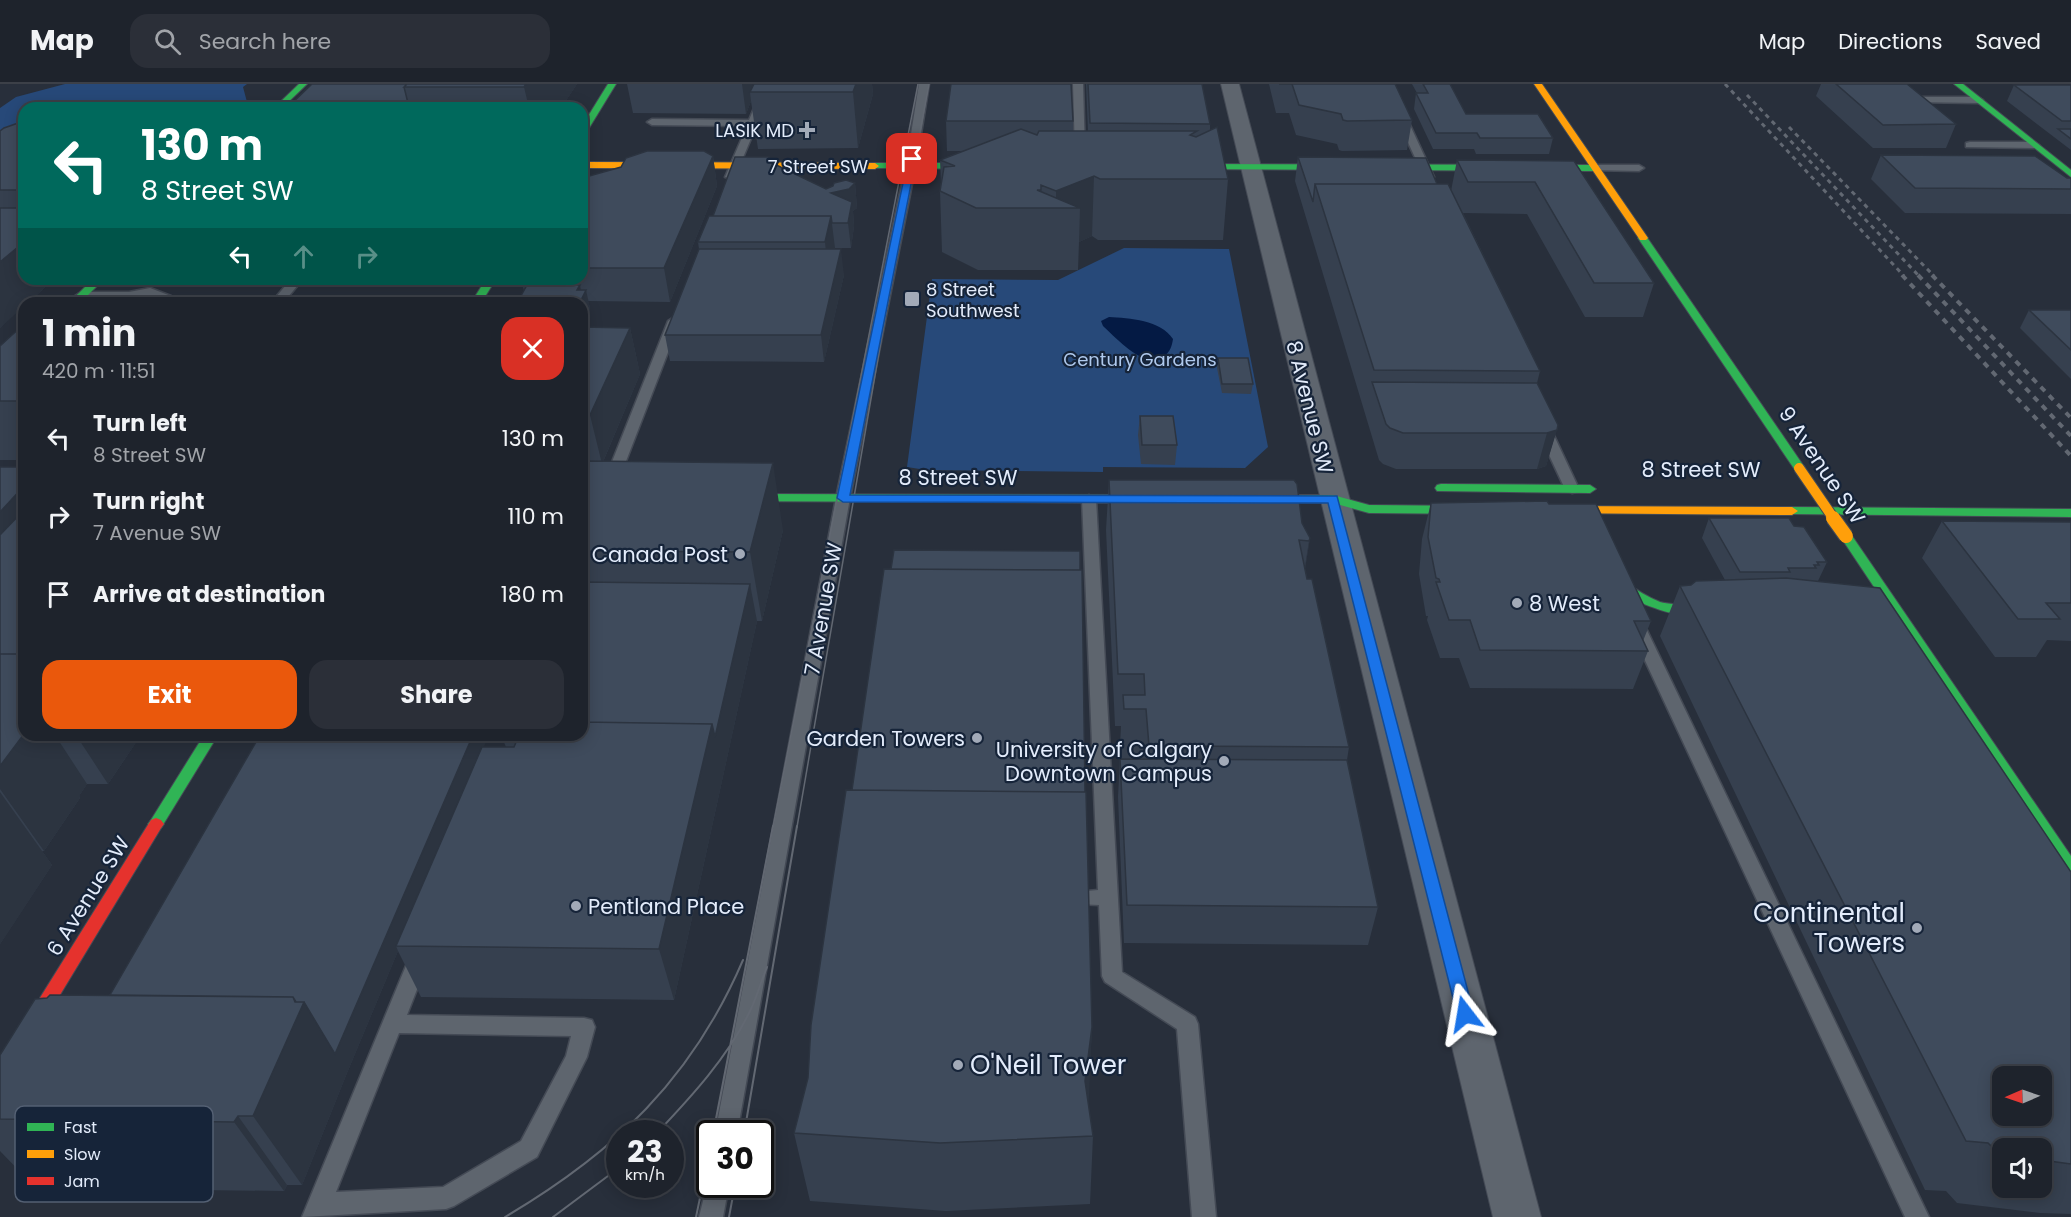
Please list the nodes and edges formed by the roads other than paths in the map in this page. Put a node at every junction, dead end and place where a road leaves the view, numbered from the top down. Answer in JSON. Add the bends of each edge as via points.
{"nodes":[{"id":1,"x":303,"y":84,"type":"edge"},
{"id":2,"x":612,"y":84,"type":"edge"},
{"id":3,"x":769,"y":84,"type":"edge"},
{"id":4,"x":924,"y":84,"type":"edge"},
{"id":5,"x":1078,"y":84,"type":"edge"},
{"id":6,"x":1230,"y":84,"type":"edge"},
{"id":7,"x":1386,"y":84,"type":"edge"},
{"id":8,"x":1538,"y":84,"type":"edge"},
{"id":9,"x":1958,"y":84,"type":"edge"},
{"id":10,"x":1916,"y":100,"type":"edge"},
{"id":11,"x":1978,"y":100,"type":"junction"},
{"id":12,"x":284,"y":102,"type":"edge"},
{"id":13,"x":652,"y":122,"type":"dead end"},
{"id":14,"x":588,"y":123,"type":"edge"},
{"id":15,"x":753,"y":123,"type":"junction"},
{"id":16,"x":1970,"y":145,"type":"dead end"},
{"id":17,"x":2034,"y":145,"type":"junction"},
{"id":18,"x":588,"y":165,"type":"edge"},
{"id":19,"x":735,"y":166,"type":"junction"},
{"id":20,"x":910,"y":166,"type":"junction"},
{"id":21,"x":999,"y":166,"type":"edge"},
{"id":22,"x":1075,"y":167,"type":"edge"},
{"id":23,"x":1172,"y":167,"type":"edge"},
{"id":24,"x":1425,"y":167,"type":"junction"},
{"id":25,"x":1251,"y":168,"type":"junction"},
{"id":26,"x":1594,"y":168,"type":"junction"},
{"id":27,"x":1639,"y":168,"type":"dead end"},
{"id":28,"x":2069,"y":171,"type":"edge"},
{"id":29,"x":726,"y":189,"type":"edge"},
{"id":30,"x":1436,"y":190,"type":"edge"},
{"id":31,"x":93,"y":285,"type":"edge"},
{"id":32,"x":154,"y":285,"type":"edge"},
{"id":33,"x":292,"y":285,"type":"edge"},
{"id":34,"x":146,"y":292,"type":"junction"},
{"id":35,"x":129,"y":296,"type":"joint"},
{"id":36,"x":80,"y":297,"type":"edge"},
{"id":37,"x":112,"y":297,"type":"edge"},
{"id":38,"x":161,"y":297,"type":"edge"},
{"id":39,"x":282,"y":297,"type":"edge"},
{"id":40,"x":679,"y":308,"type":"edge"},
{"id":41,"x":1538,"y":415,"type":"edge"},
{"id":42,"x":1431,"y":488,"type":"dead end"},
{"id":43,"x":1572,"y":489,"type":"junction"},
{"id":44,"x":1607,"y":489,"type":"dead end"},
{"id":45,"x":1798,"y":490,"type":"dead end"},
{"id":46,"x":1833,"y":491,"type":"dead end"},
{"id":47,"x":1343,"y":495,"type":"junction"},
{"id":48,"x":605,"y":497,"type":"edge"},
{"id":49,"x":719,"y":498,"type":"edge"},
{"id":50,"x":843,"y":498,"type":"junction"},
{"id":51,"x":1089,"y":499,"type":"junction"},
{"id":52,"x":1170,"y":499,"type":"edge"},
{"id":53,"x":1240,"y":499,"type":"edge"},
{"id":54,"x":1494,"y":510,"type":"edge"},
{"id":55,"x":1541,"y":510,"type":"edge"},
{"id":56,"x":1612,"y":510,"type":"junction"},
{"id":57,"x":2071,"y":513,"type":"edge"},
{"id":58,"x":1598,"y":521,"type":"edge"},
{"id":59,"x":1605,"y":561,"type":"edge"},
{"id":60,"x":1616,"y":583,"type":"junction"},
{"id":61,"x":1726,"y":613,"type":"edge"},
{"id":62,"x":1893,"y":629,"type":"edge"},
{"id":63,"x":1913,"y":635,"type":"junction"},
{"id":64,"x":207,"y":741,"type":"edge"},
{"id":65,"x":2071,"y":869,"type":"edge"},
{"id":66,"x":1108,"y":897,"type":"junction"},
{"id":67,"x":1084,"y":898,"type":"edge"},
{"id":68,"x":426,"y":939,"type":"edge"},
{"id":69,"x":392,"y":1024,"type":"junction"},
{"id":70,"x":0,"y":1078,"type":"edge"},
{"id":71,"x":729,"y":1120,"type":"edge"},
{"id":72,"x":715,"y":1198,"type":"edge"},
{"id":73,"x":317,"y":1210,"type":"edge"},
{"id":74,"x":711,"y":1217,"type":"edge"},
{"id":75,"x":1204,"y":1217,"type":"edge"},
{"id":76,"x":1517,"y":1217,"type":"edge"},
{"id":77,"x":1917,"y":1217,"type":"edge"}],
"edges":[{"from":1,"to":12,"type":"main road"},
{"from":2,"to":14,"type":"main road"},
{"from":3,"to":15,"type":"lane"},
{"from":4,"to":20,"type":"lane","name":"7 Avenue SW"},
{"from":5,"to":22,"type":"lane"},
{"from":6,"to":25,"type":"street","name":"8 Avenue SW"},
{"from":7,"to":24,"type":"lane"},
{"from":8,"to":26,"type":"main road","name":"9 Avenue SW"},
{"from":9,"to":11,"type":"main road"},
{"from":10,"to":11,"type":"lane"},
{"from":11,"to":17,"type":"main road"},
{"from":13,"to":15,"type":"lane"},
{"from":15,"to":19,"type":"lane"},
{"from":16,"to":17,"type":"lane"},
{"from":17,"to":28,"type":"main road"},
{"from":18,"to":19,"type":"main road","name":"7 Street SW"},
{"from":19,"to":20,"type":"main road","name":"7 Street SW"},
{"from":19,"to":29,"type":"lane"},
{"from":20,"to":21,"type":"main road","name":"7 Street SW"},
{"from":20,"to":50,"type":"lane","name":"7 Avenue SW"},
{"from":23,"to":25,"type":"main road"},
{"from":24,"to":25,"type":"main road"},
{"from":24,"to":26,"type":"main road"},
{"from":24,"to":30,"type":"lane"},
{"from":25,"to":47,"type":"street","name":"8 Avenue SW"},
{"from":26,"to":27,"type":"lane"},
{"from":26,"to":63,"type":"main road","name":"9 Avenue SW","bridge":true},
{"from":31,"to":36,"type":"main road"},
{"from":32,"to":34,"type":"lane"},
{"from":33,"to":39,"type":"lane"},
{"from":34,"to":35,"type":"lane"},
{"from":34,"to":38,"type":"lane","via":[[165,296]]},
{"from":35,"to":37,"type":"lane"},
{"from":40,"to":48,"type":"lane"},
{"from":41,"to":43,"type":"lane"},
{"from":42,"to":43,"type":"main road"},
{"from":43,"to":44,"type":"main road"},
{"from":45,"to":46,"type":"main road"},
{"from":47,"to":53,"type":"main road"},
{"from":47,"to":54,"type":"main road","via":[[1369,509]]},
{"from":47,"to":76,"type":"street","name":"8 Avenue SW"},
{"from":49,"to":50,"type":"main road","name":"8 Street SW"},
{"from":50,"to":51,"type":"main road","name":"8 Street SW"},
{"from":50,"to":71,"type":"lane","name":"7 Avenue SW"},
{"from":51,"to":52,"type":"main road","name":"8 Street SW"},
{"from":51,"to":66,"type":"lane"},
{"from":55,"to":56,"type":"main road","name":"8 Street SW"},
{"from":56,"to":57,"type":"main road","name":"8 Street SW"},
{"from":56,"to":58,"type":"main road"},
{"from":59,"to":60,"type":"main road"},
{"from":60,"to":61,"type":"main road","via":[[1633,596],[1672,610]]},
{"from":60,"to":77,"type":"lane"},
{"from":62,"to":63,"type":"main road"},
{"from":63,"to":65,"type":"main road","name":"9 Avenue SW"},
{"from":64,"to":70,"type":"main road","name":"6 Avenue SW"},
{"from":66,"to":67,"type":"lane"},
{"from":66,"to":75,"type":"lane","via":[[1112,976],[1187,1024]]},
{"from":68,"to":69,"type":"lane"},
{"from":69,"to":73,"type":"lane"},
{"from":69,"to":73,"type":"lane","via":[[584,1027],[576,1057],[529,1149],[446,1198]]},
{"from":72,"to":74,"type":"lane"}]}
